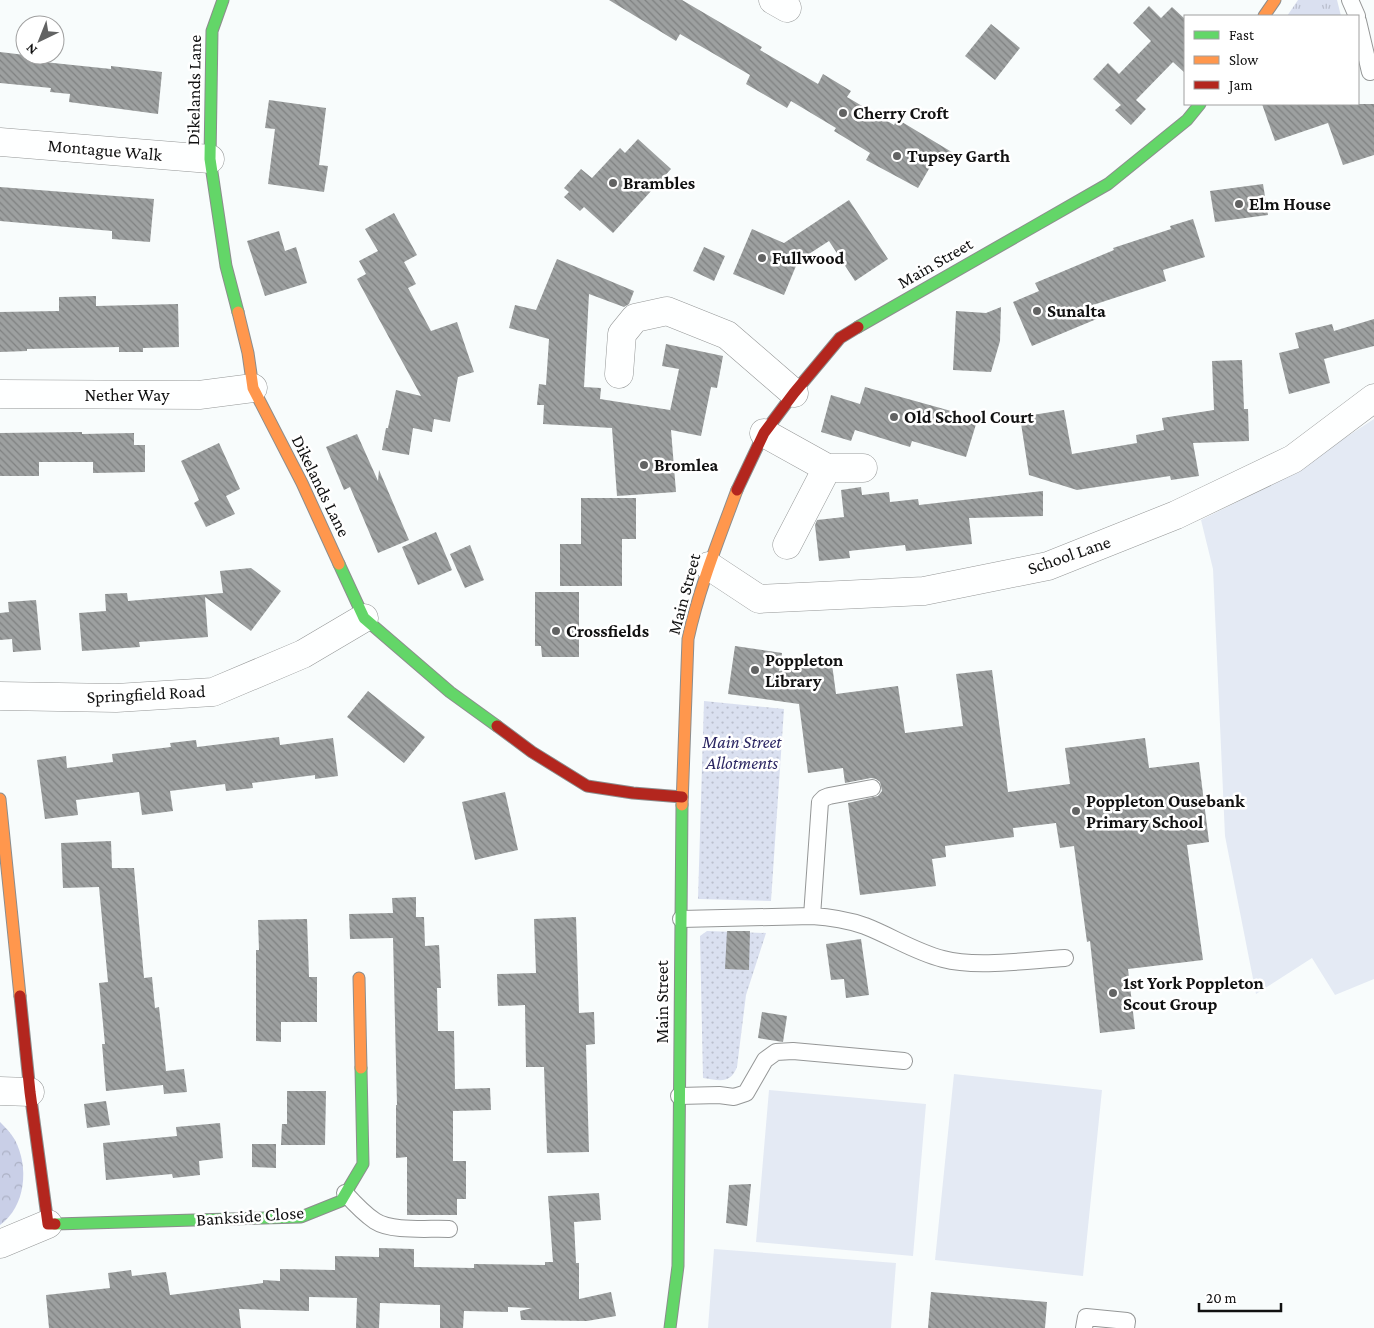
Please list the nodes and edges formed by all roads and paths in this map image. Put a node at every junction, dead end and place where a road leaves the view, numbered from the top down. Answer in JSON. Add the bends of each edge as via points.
{"nodes":[{"id":1,"x":223,"y":0,"type":"edge"},
{"id":2,"x":1275,"y":0,"type":"edge"},
{"id":3,"x":1350,"y":0,"type":"edge"},
{"id":4,"x":1265,"y":15,"type":"edge"},
{"id":5,"x":1356,"y":15,"type":"edge"},
{"id":6,"x":1359,"y":20,"type":"edge"},
{"id":7,"x":1359,"y":26,"type":"edge"},
{"id":8,"x":1374,"y":27,"type":"edge"},
{"id":9,"x":1370,"y":72,"type":"dead end"},
{"id":10,"x":1199,"y":105,"type":"edge"},
{"id":11,"x":0,"y":142,"type":"edge"},
{"id":12,"x":210,"y":159,"type":"junction"},
{"id":13,"x":619,"y":374,"type":"dead end"},
{"id":14,"x":253,"y":388,"type":"junction"},
{"id":15,"x":794,"y":393,"type":"junction"},
{"id":16,"x":0,"y":394,"type":"edge"},
{"id":17,"x":1374,"y":398,"type":"edge"},
{"id":18,"x":764,"y":433,"type":"junction"},
{"id":19,"x":827,"y":468,"type":"junction"},
{"id":20,"x":863,"y":468,"type":"dead end"},
{"id":21,"x":788,"y":545,"type":"dead end"},
{"id":22,"x":708,"y":566,"type":"junction"},
{"id":23,"x":364,"y":618,"type":"junction"},
{"id":24,"x":0,"y":696,"type":"edge"},
{"id":25,"x":872,"y":788,"type":"dead end"},
{"id":26,"x":682,"y":797,"type":"junction"},
{"id":27,"x":0,"y":799,"type":"edge"},
{"id":28,"x":812,"y":916,"type":"junction"},
{"id":29,"x":680,"y":919,"type":"junction"},
{"id":30,"x":1065,"y":958,"type":"dead end"},
{"id":31,"x":359,"y":978,"type":"dead end"},
{"id":32,"x":904,"y":1061,"type":"dead end"},
{"id":33,"x":0,"y":1092,"type":"edge"},
{"id":34,"x":30,"y":1092,"type":"junction"},
{"id":35,"x":679,"y":1096,"type":"junction"},
{"id":36,"x":346,"y":1193,"type":"junction"},
{"id":37,"x":48,"y":1224,"type":"junction"},
{"id":38,"x":450,"y":1229,"type":"dead end"},
{"id":39,"x":0,"y":1244,"type":"edge"},
{"id":40,"x":670,"y":1328,"type":"edge"},
{"id":41,"x":1084,"y":1328,"type":"edge"},
{"id":42,"x":1126,"y":1328,"type":"edge"}],
"edges":[{"from":1,"to":12,"type":"street","name":"Dikelands Lane","via":[[212,31]]},
{"from":2,"to":4,"type":"street"},
{"from":3,"to":5,"type":"lane"},
{"from":6,"to":8,"type":"lane"},
{"from":7,"to":9,"type":"lane"},
{"from":10,"to":15,"type":"street","name":"Main Street","via":[[1187,120],[1108,184],[840,338]]},
{"from":11,"to":12,"type":"street","name":"Montague Walk"},
{"from":12,"to":14,"type":"street","name":"Dikelands Lane","via":[[226,266],[248,353]]},
{"from":13,"to":15,"type":"street","via":[[622,334],[635,318],[668,311],[727,334]]},
{"from":14,"to":16,"type":"street","name":"Nether Way","via":[[199,395]]},
{"from":14,"to":23,"type":"street","name":"Dikelands Lane","via":[[302,483]]},
{"from":15,"to":18,"type":"street","name":"Main Street"},
{"from":17,"to":22,"type":"street","name":"School Lane","via":[[1292,459],[1176,514],[1048,566],[924,592],[759,600]]},
{"from":18,"to":19,"type":"street"},
{"from":18,"to":22,"type":"street","name":"Main Street","via":[[737,489]]},
{"from":19,"to":20,"type":"street"},
{"from":19,"to":21,"type":"street"},
{"from":22,"to":26,"type":"street","name":"Main Street","via":[[688,639]]},
{"from":23,"to":24,"type":"street","name":"Springfield Road","via":[[303,654],[213,692],[116,698]]},
{"from":23,"to":26,"type":"street","name":"Dikelands Lane","via":[[450,692],[532,752],[587,786]]},
{"from":25,"to":28,"type":"lane","via":[[829,796],[820,802]]},
{"from":26,"to":29,"type":"street","name":"Main Street"},
{"from":27,"to":34,"type":"street"},
{"from":28,"to":29,"type":"lane"},
{"from":28,"to":30,"type":"lane","via":[[864,926],[943,959],[973,964]]},
{"from":29,"to":35,"type":"street","name":"Main Street"},
{"from":31,"to":36,"type":"street","name":"Bankside Close","via":[[363,1164]]},
{"from":32,"to":35,"type":"lane","via":[[776,1052],[765,1060],[746,1093],[734,1097]]},
{"from":33,"to":34,"type":"street"},
{"from":34,"to":37,"type":"street"},
{"from":35,"to":40,"type":"street","name":"Main Street","via":[[678,1266]]},
{"from":36,"to":37,"type":"street","name":"Bankside Close","via":[[341,1201],[300,1217]]},
{"from":36,"to":38,"type":"lane","via":[[360,1209],[383,1225]]},
{"from":37,"to":39,"type":"street","name":"Bankside Close"},
{"from":41,"to":42,"type":"lane","via":[[1086,1317],[1127,1321]]}]}
